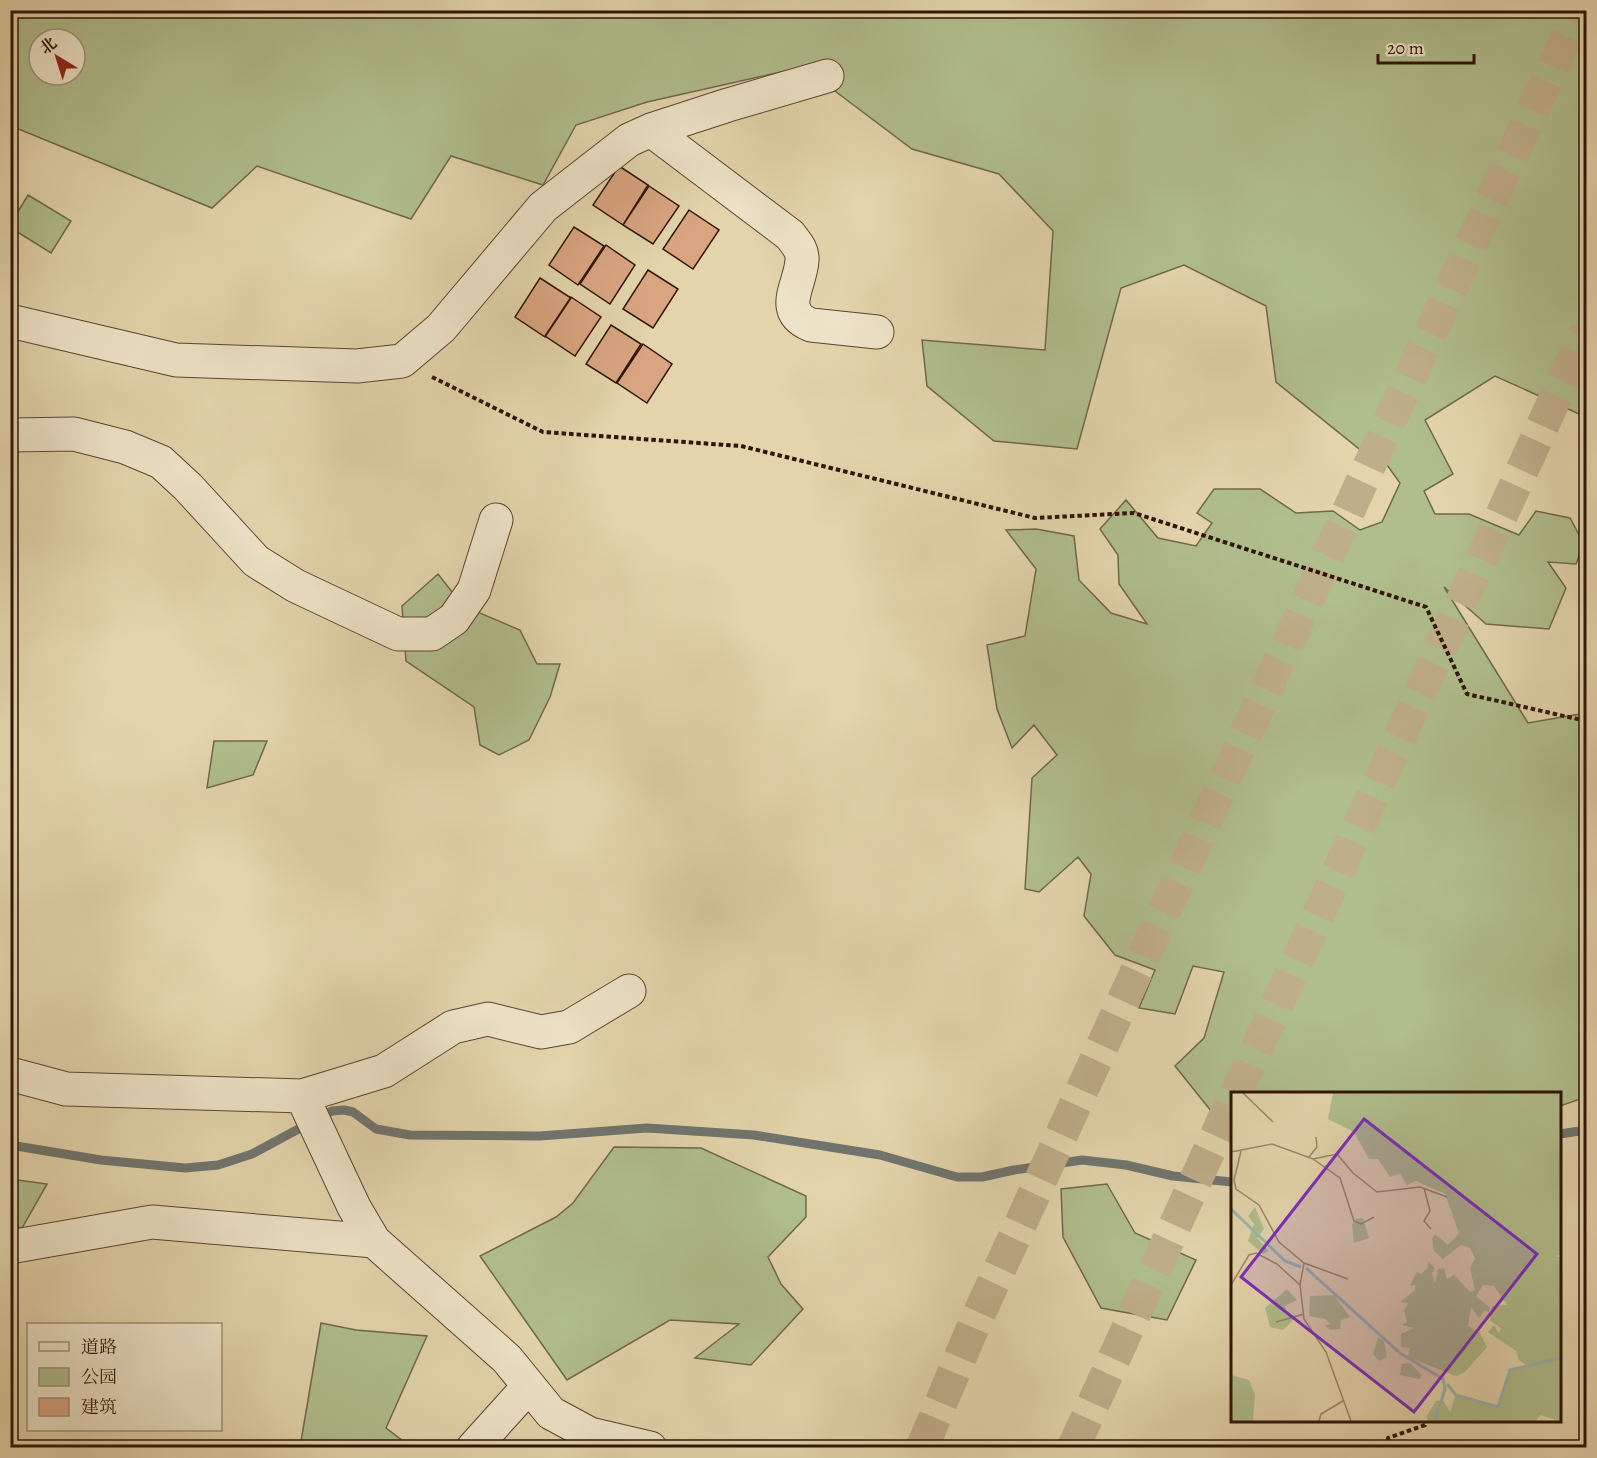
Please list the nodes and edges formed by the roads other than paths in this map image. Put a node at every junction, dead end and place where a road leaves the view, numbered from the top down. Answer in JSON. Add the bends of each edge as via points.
{"nodes":[{"id":1,"x":827,"y":76,"type":"dead end"},
{"id":2,"x":651,"y":130,"type":"junction"},
{"id":3,"x":10,"y":321,"type":"edge"},
{"id":4,"x":878,"y":332,"type":"dead end"},
{"id":5,"x":10,"y":435,"type":"edge"},
{"id":6,"x":496,"y":520,"type":"dead end"},
{"id":7,"x":629,"y":991,"type":"dead end"},
{"id":8,"x":10,"y":1074,"type":"edge"},
{"id":9,"x":307,"y":1107,"type":"junction"},
{"id":10,"x":374,"y":1241,"type":"junction"},
{"id":11,"x":10,"y":1247,"type":"edge"},
{"id":12,"x":529,"y":1386,"type":"junction"},
{"id":13,"x":473,"y":1448,"type":"edge"},
{"id":14,"x":650,"y":1448,"type":"edge"}],
"edges":[{"from":1,"to":2,"type":"street"},
{"from":2,"to":3,"type":"street","via":[[629,140],[543,207],[441,328],[402,362],[357,366],[176,360]]},
{"from":2,"to":4,"type":"street","via":[[790,235],[800,248],[802,259],[792,299],[801,321]]},
{"from":5,"to":6,"type":"street","via":[[74,434],[125,447],[161,462],[256,561],[296,586],[398,634],[432,634],[454,619],[474,590]]},
{"from":7,"to":9,"type":"street","via":[[569,1027],[541,1032],[488,1019],[453,1027],[384,1071]]},
{"from":8,"to":9,"type":"street","via":[[66,1089]]},
{"from":9,"to":10,"type":"street"},
{"from":10,"to":11,"type":"street","via":[[152,1222]]},
{"from":10,"to":12,"type":"street","via":[[507,1359]]},
{"from":12,"to":13,"type":"street"},
{"from":12,"to":14,"type":"street","via":[[551,1413],[590,1434]]}]}
